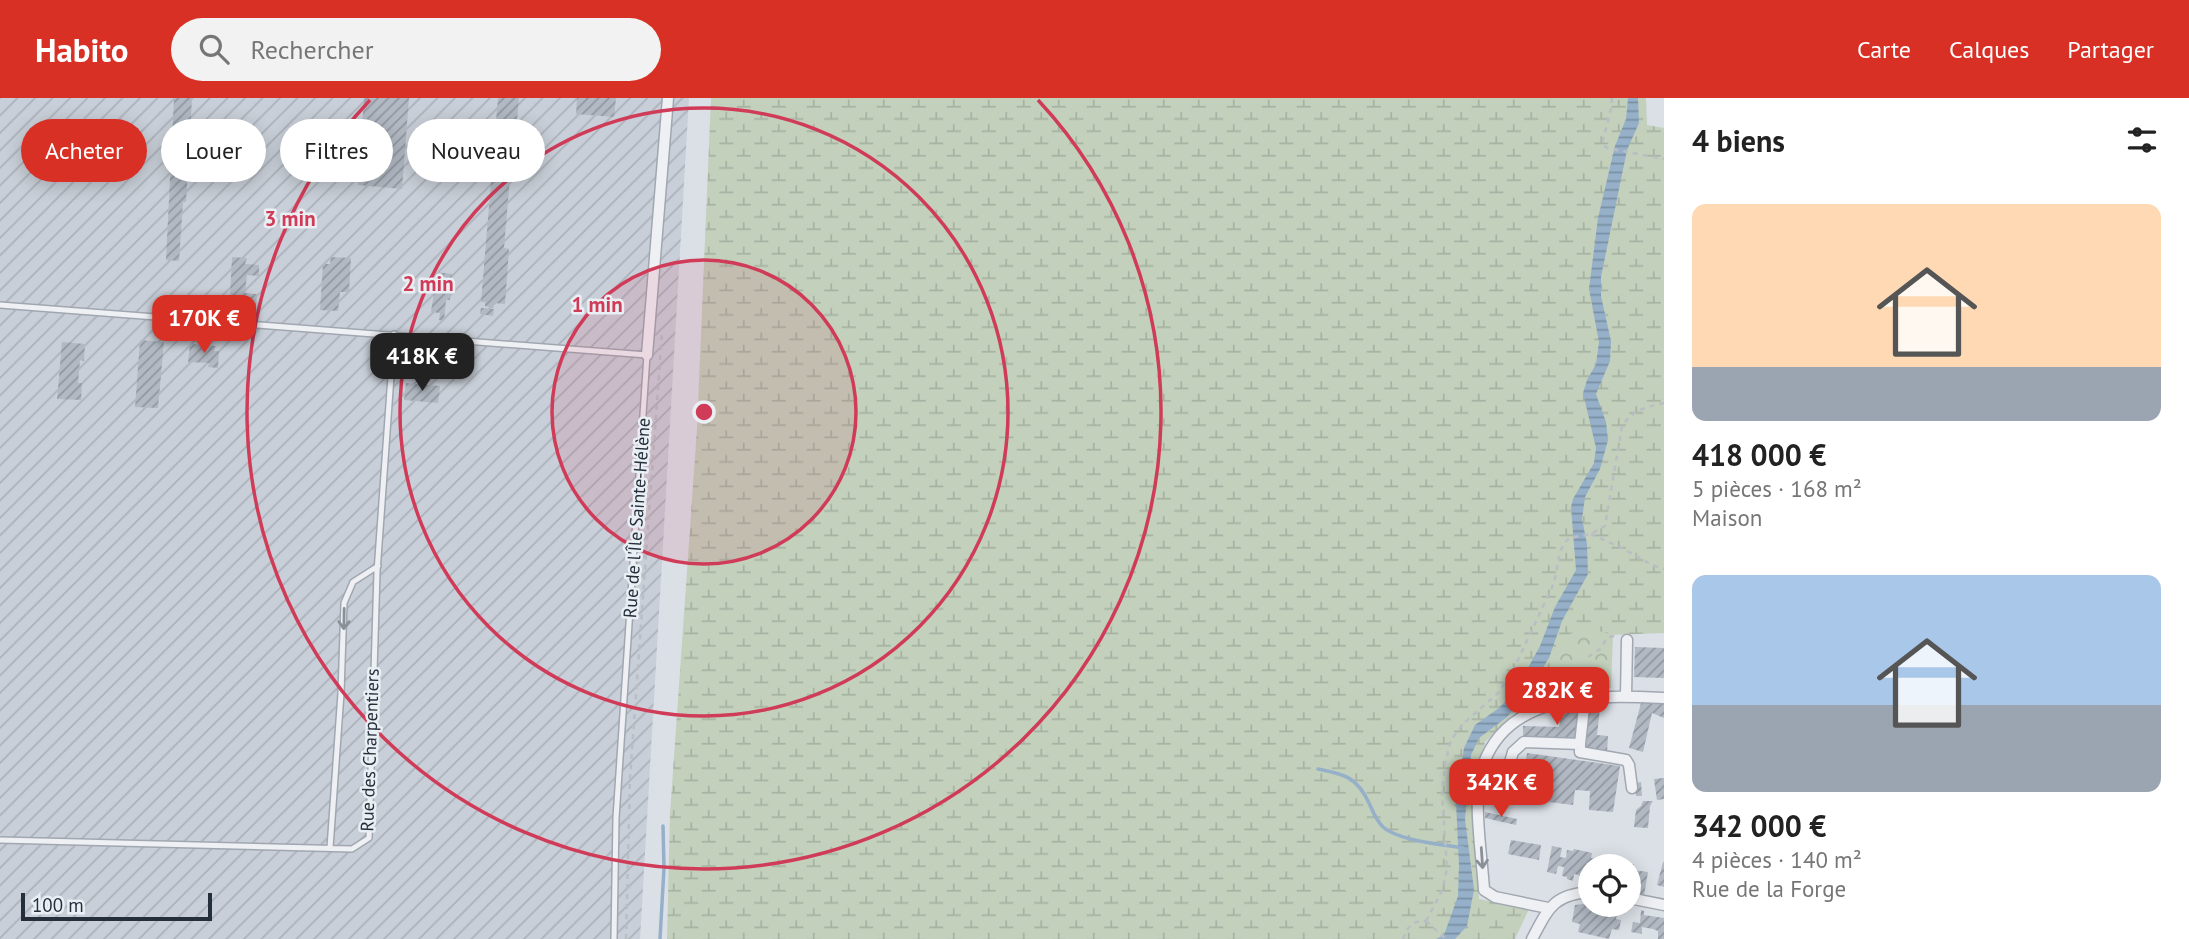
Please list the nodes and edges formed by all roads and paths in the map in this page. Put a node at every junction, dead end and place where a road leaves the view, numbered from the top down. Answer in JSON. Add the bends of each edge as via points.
{"nodes":[{"id":1,"x":668,"y":98,"type":"edge"},
{"id":2,"x":1612,"y":98,"type":"edge"},
{"id":3,"x":1664,"y":159,"type":"edge"},
{"id":4,"x":0,"y":305,"type":"edge"},
{"id":5,"x":662,"y":330,"type":"dead end"},
{"id":6,"x":394,"y":334,"type":"junction"},
{"id":7,"x":647,"y":355,"type":"junction"},
{"id":8,"x":1664,"y":403,"type":"edge"},
{"id":9,"x":1591,"y":534,"type":"junction"},
{"id":10,"x":378,"y":566,"type":"junction"},
{"id":11,"x":1664,"y":569,"type":"edge"},
{"id":12,"x":1627,"y":640,"type":"joint"},
{"id":13,"x":1588,"y":657,"type":"dead end"},
{"id":14,"x":1626,"y":697,"type":"junction"},
{"id":15,"x":1585,"y":698,"type":"junction"},
{"id":16,"x":1664,"y":698,"type":"edge"},
{"id":17,"x":1580,"y":744,"type":"junction"},
{"id":18,"x":1632,"y":788,"type":"dead end"},
{"id":19,"x":1479,"y":792,"type":"junction"},
{"id":20,"x":0,"y":840,"type":"edge"},
{"id":21,"x":330,"y":848,"type":"junction"},
{"id":22,"x":1578,"y":892,"type":"edge"},
{"id":23,"x":1641,"y":900,"type":"edge"},
{"id":24,"x":1664,"y":905,"type":"edge"},
{"id":25,"x":1548,"y":908,"type":"junction"},
{"id":26,"x":1426,"y":921,"type":"junction"},
{"id":27,"x":614,"y":939,"type":"edge"},
{"id":28,"x":626,"y":939,"type":"edge"},
{"id":29,"x":1403,"y":939,"type":"edge"},
{"id":30,"x":1446,"y":939,"type":"edge"},
{"id":31,"x":1532,"y":939,"type":"edge"}],
"edges":[{"from":1,"to":7,"type":"street","name":"Rue de l'Île Sainte-Hélène"},
{"from":2,"to":3,"type":"path","via":[[1602,144]]},
{"from":4,"to":6,"type":"lane"},
{"from":5,"to":28,"type":"path","via":[[630,778]]},
{"from":6,"to":7,"type":"lane"},
{"from":6,"to":10,"type":"lane","name":"Rue des Charpentiers"},
{"from":7,"to":27,"type":"lane","name":"Rue de l'Île Sainte-Hélène","via":[[616,818]]},
{"from":8,"to":9,"type":"path","via":[[1637,410],[1622,426],[1605,526]]},
{"from":9,"to":11,"type":"path"},
{"from":9,"to":26,"type":"path","via":[[1569,538],[1560,552],[1554,583],[1516,664],[1499,692],[1451,740],[1442,794],[1447,868],[1442,891]]},
{"from":10,"to":21,"type":"lane","one_way":true,"via":[[353,582],[344,603]]},
{"from":10,"to":21,"type":"lane","name":"Rue des Charpentiers","via":[[369,838],[352,849]]},
{"from":12,"to":13,"type":"path","via":[[1627,635],[1611,635]]},
{"from":12,"to":14,"type":"street"},
{"from":14,"to":15,"type":"street"},
{"from":14,"to":16,"type":"street"},
{"from":15,"to":17,"type":"street"},
{"from":15,"to":19,"type":"street","via":[[1549,703],[1508,727],[1489,751]]},
{"from":17,"to":18,"type":"street","via":[[1580,752],[1626,760]]},
{"from":17,"to":19,"type":"street","via":[[1524,743],[1513,752],[1502,790],[1497,795]]},
{"from":19,"to":25,"type":"street","one_way":true,"via":[[1484,890],[1495,897]]},
{"from":20,"to":21,"type":"lane","name":"Rue des Charpentiers"},
{"from":22,"to":25,"type":"street"},
{"from":23,"to":24,"type":"street"},
{"from":25,"to":31,"type":"street"},
{"from":26,"to":29,"type":"path","via":[[1412,923]]},
{"from":26,"to":30,"type":"path"}]}
